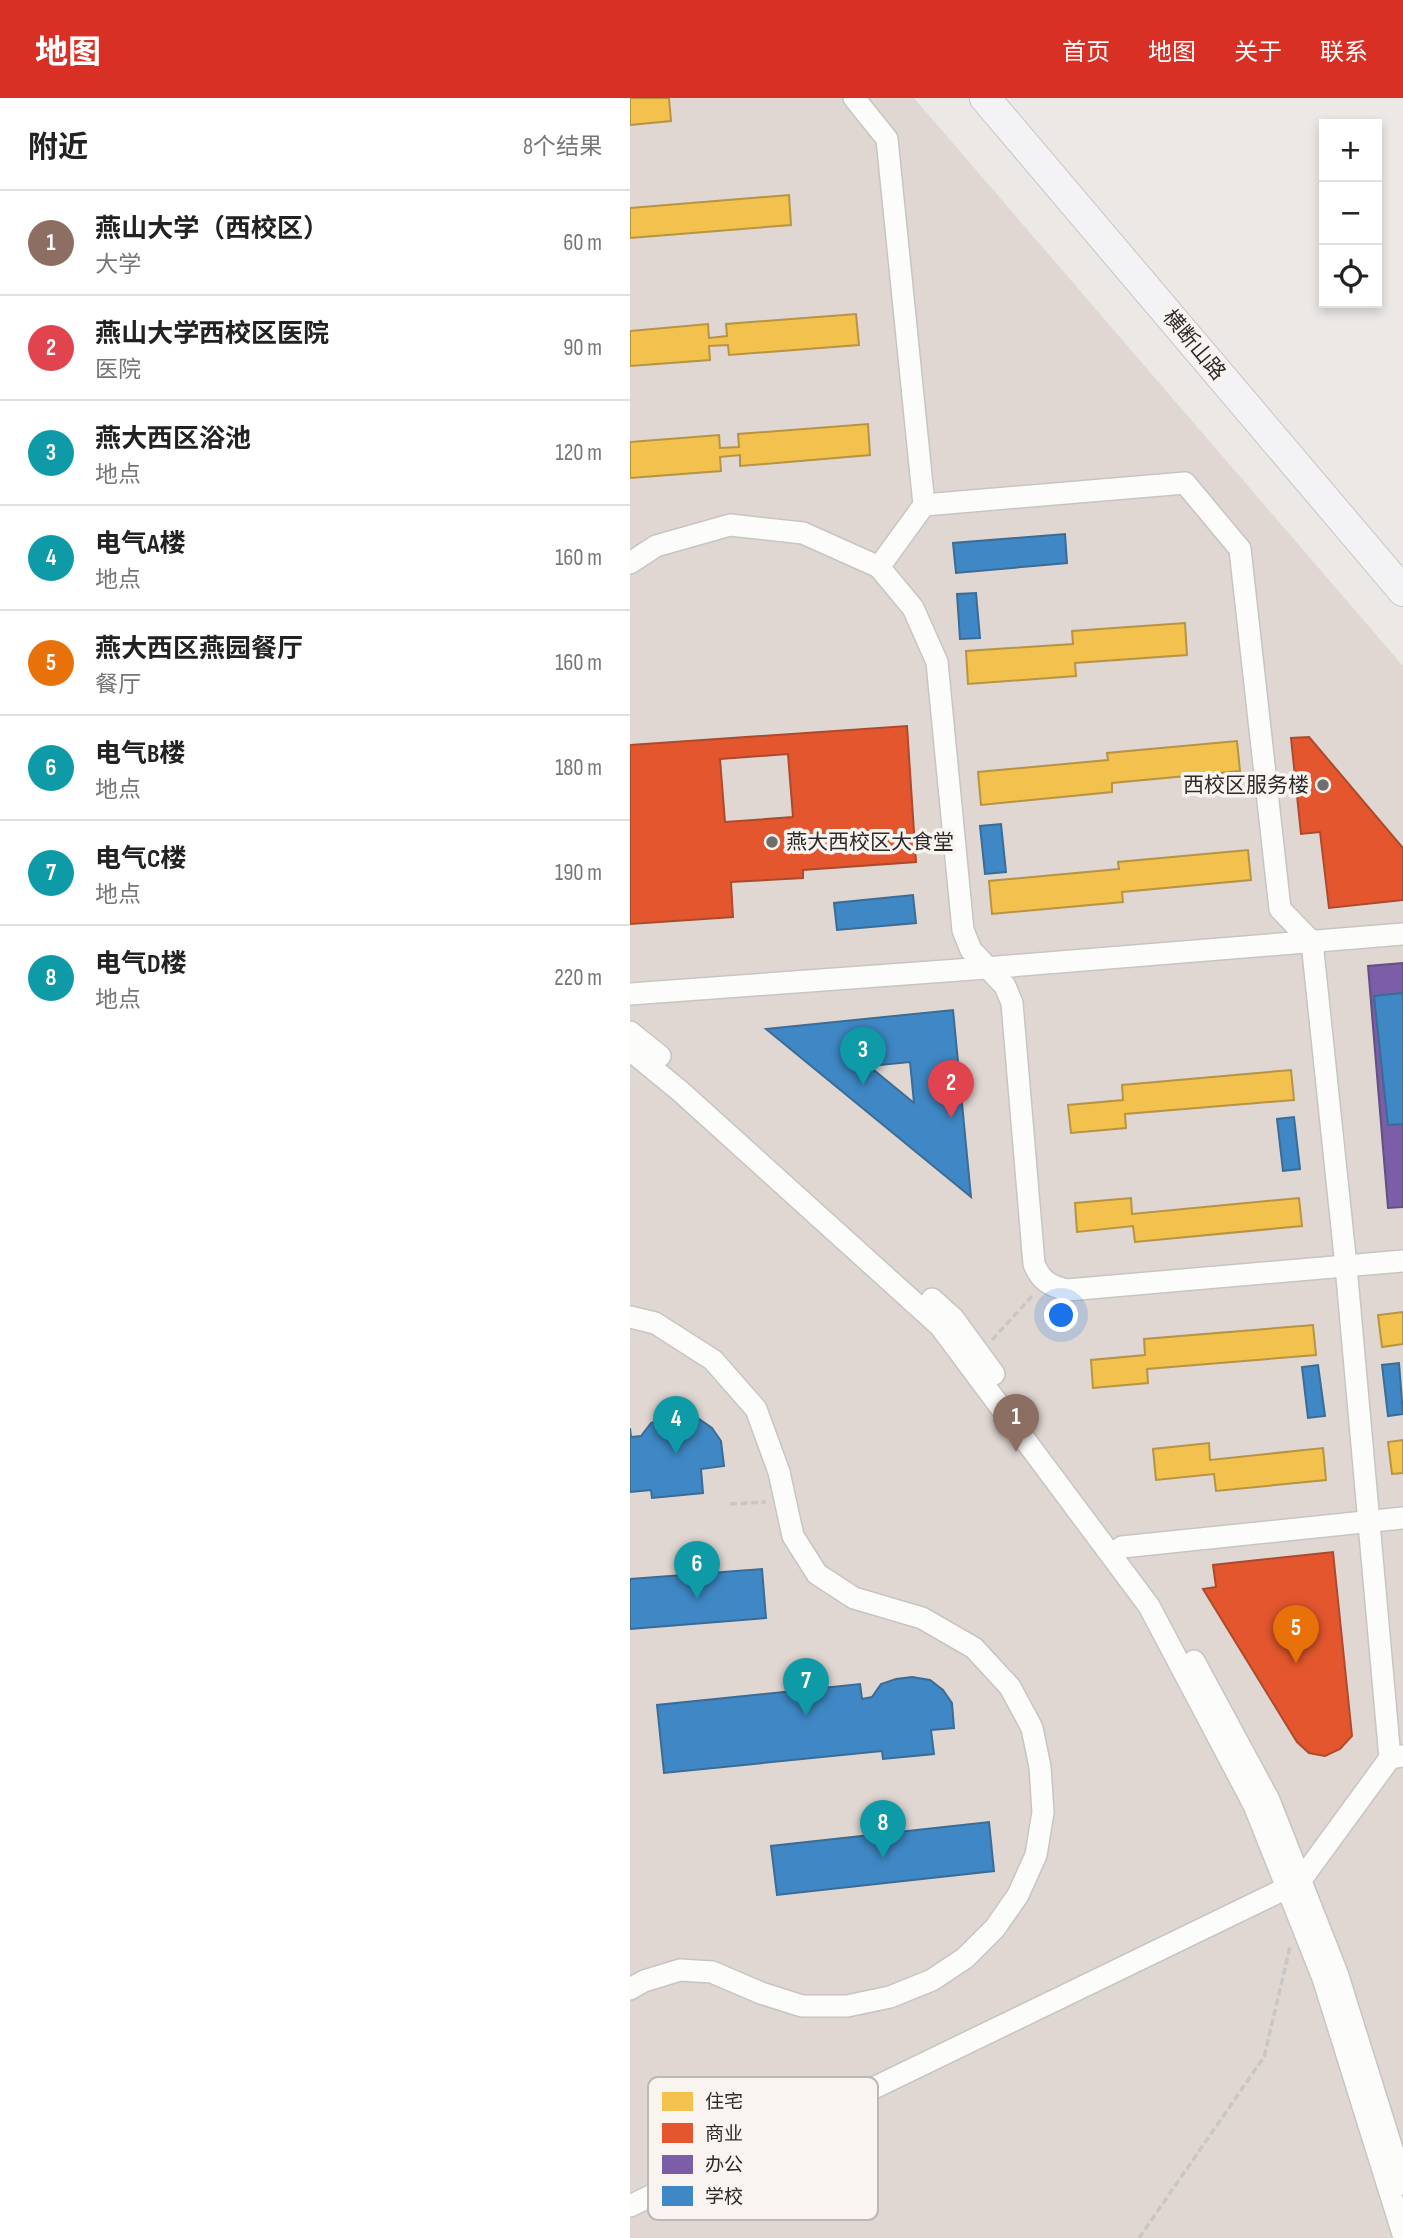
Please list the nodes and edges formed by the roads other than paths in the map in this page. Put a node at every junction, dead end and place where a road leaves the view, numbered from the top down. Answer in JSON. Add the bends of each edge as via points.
{"nodes":[{"id":1,"x":854,"y":98,"type":"edge"},
{"id":2,"x":985,"y":98,"type":"edge"},
{"id":3,"x":924,"y":505,"type":"junction"},
{"id":4,"x":630,"y":563,"type":"edge"},
{"id":5,"x":879,"y":567,"type":"junction"},
{"id":6,"x":1403,"y":591,"type":"edge"},
{"id":7,"x":1403,"y":934,"type":"edge"},
{"id":8,"x":1312,"y":943,"type":"junction"},
{"id":9,"x":986,"y":968,"type":"junction"},
{"id":10,"x":630,"y":995,"type":"edge"},
{"id":11,"x":630,"y":1031,"type":"edge"},
{"id":12,"x":630,"y":1051,"type":"edge"},
{"id":13,"x":1403,"y":1261,"type":"edge"},
{"id":14,"x":1346,"y":1266,"type":"junction"},
{"id":15,"x":630,"y":1317,"type":"edge"},
{"id":16,"x":1403,"y":1518,"type":"edge"},
{"id":17,"x":1369,"y":1521,"type":"junction"},
{"id":18,"x":1117,"y":1551,"type":"junction"},
{"id":19,"x":1396,"y":1757,"type":"edge"},
{"id":20,"x":1294,"y":1894,"type":"junction"},
{"id":21,"x":630,"y":1989,"type":"edge"},
{"id":22,"x":878,"y":2089,"type":"edge"},
{"id":23,"x":1403,"y":2184,"type":"edge"},
{"id":24,"x":648,"y":2198,"type":"edge"},
{"id":25,"x":630,"y":2206,"type":"edge"},
{"id":26,"x":1403,"y":2234,"type":"edge"}],
"edges":[{"from":1,"to":3,"type":"street","via":[[887,139]]},
{"from":2,"to":6,"type":"main road","name":"横断山路"},
{"from":3,"to":5,"type":"street"},
{"from":3,"to":8,"type":"street","via":[[1185,484],[1240,549],[1280,909]]},
{"from":4,"to":5,"type":"street","via":[[656,546],[730,525],[803,533]]},
{"from":5,"to":9,"type":"street","via":[[913,608],[937,662],[963,930],[971,950]]},
{"from":7,"to":8,"type":"street"},
{"from":8,"to":9,"type":"street"},
{"from":8,"to":14,"type":"street"},
{"from":9,"to":10,"type":"street"},
{"from":9,"to":14,"type":"street","via":[[1005,986],[1012,1003],[1034,1264],[1045,1283],[1067,1290]]},
{"from":11,"to":18,"type":"street","via":[[953,1318]]},
{"from":12,"to":18,"type":"street","via":[[940,1326]]},
{"from":13,"to":14,"type":"street"},
{"from":14,"to":17,"type":"street"},
{"from":15,"to":21,"type":"street","via":[[655,1323],[713,1360],[756,1409],[779,1472],[793,1536],[817,1574],[854,1598],[922,1618],[974,1648],[1010,1687],[1032,1728],[1043,1812],[1036,1855],[1018,1895],[995,1928],[965,1958],[932,1980],[890,1997],[847,2006],[802,2006],[712,1972],[680,1970]]},
{"from":16,"to":17,"type":"street"},
{"from":17,"to":18,"type":"street"},
{"from":17,"to":19,"type":"street"},
{"from":18,"to":20,"type":"street","via":[[1254,1805]]},
{"from":19,"to":20,"type":"street"},
{"from":20,"to":22,"type":"street"},
{"from":20,"to":23,"type":"street","via":[[1337,1973]]},
{"from":20,"to":26,"type":"street"},
{"from":24,"to":25,"type":"street"}]}
